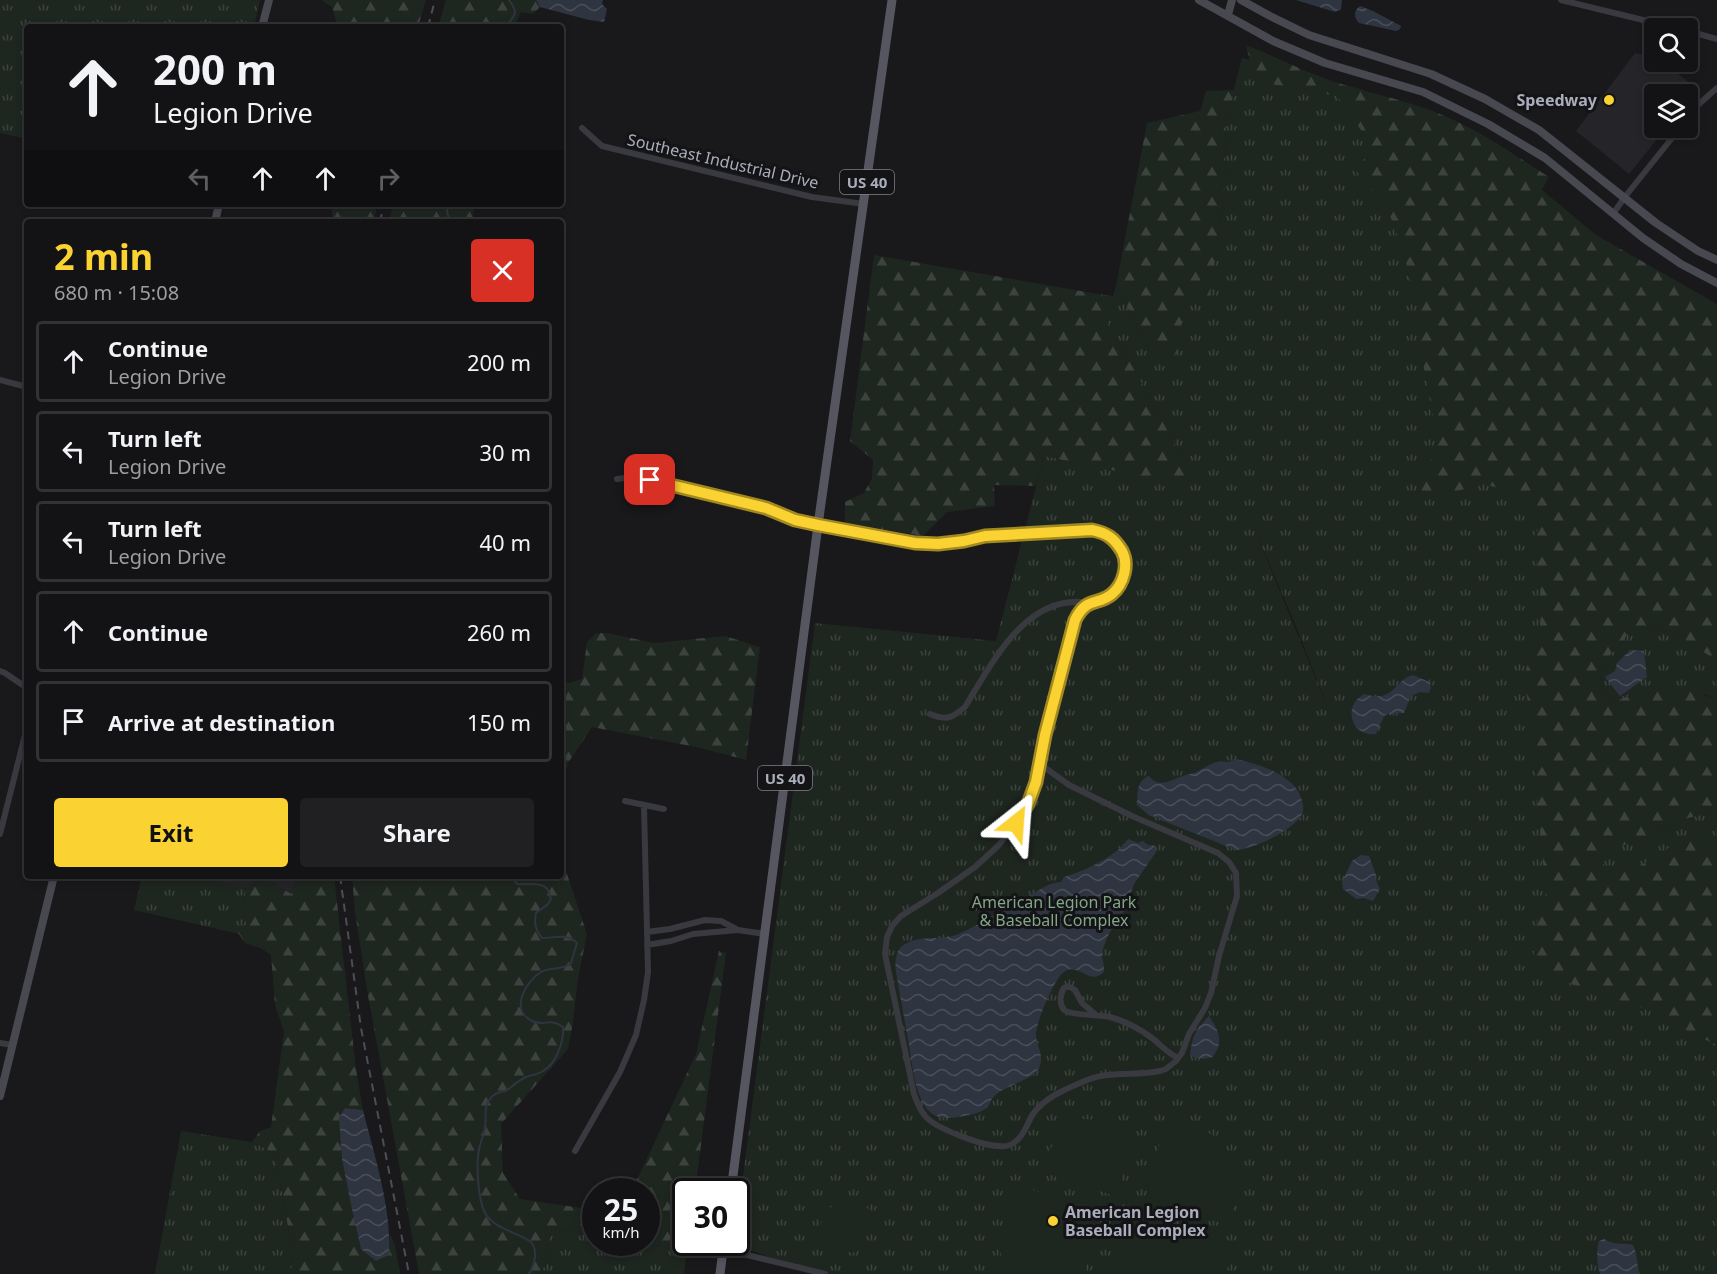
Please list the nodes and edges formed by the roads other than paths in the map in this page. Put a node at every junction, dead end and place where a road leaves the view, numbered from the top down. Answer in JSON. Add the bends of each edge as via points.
{"nodes":[{"id":1,"x":269,"y":0,"type":"edge"},
{"id":2,"x":892,"y":0,"type":"edge"},
{"id":3,"x":1199,"y":0,"type":"edge"},
{"id":4,"x":1232,"y":0,"type":"edge"},
{"id":5,"x":1241,"y":0,"type":"edge"},
{"id":6,"x":1561,"y":0,"type":"edge"},
{"id":7,"x":1228,"y":15,"type":"junction"},
{"id":8,"x":1644,"y":20,"type":"edge"},
{"id":9,"x":263,"y":24,"type":"edge"},
{"id":10,"x":1698,"y":34,"type":"edge"},
{"id":11,"x":1717,"y":39,"type":"edge"},
{"id":12,"x":1717,"y":88,"type":"edge"},
{"id":13,"x":1698,"y":105,"type":"edge"},
{"id":14,"x":582,"y":128,"type":"dead end"},
{"id":15,"x":1672,"y":138,"type":"edge"},
{"id":16,"x":1624,"y":198,"type":"junction"},
{"id":17,"x":864,"y":204,"type":"junction"},
{"id":18,"x":1613,"y":214,"type":"junction"},
{"id":19,"x":1717,"y":260,"type":"edge"},
{"id":20,"x":1717,"y":283,"type":"edge"},
{"id":21,"x":0,"y":380,"type":"edge"},
{"id":22,"x":24,"y":386,"type":"edge"},
{"id":23,"x":617,"y":479,"type":"dead end"},
{"id":24,"x":818,"y":525,"type":"junction"},
{"id":25,"x":1089,"y":603,"type":"junction"},
{"id":26,"x":0,"y":671,"type":"edge"},
{"id":27,"x":24,"y":686,"type":"edge"},
{"id":28,"x":930,"y":714,"type":"dead end"},
{"id":29,"x":24,"y":739,"type":"edge"},
{"id":30,"x":1040,"y":764,"type":"junction"},
{"id":31,"x":625,"y":801,"type":"dead end"},
{"id":32,"x":644,"y":806,"type":"junction"},
{"id":33,"x":664,"y":809,"type":"dead end"},
{"id":34,"x":0,"y":834,"type":"edge"},
{"id":35,"x":53,"y":879,"type":"edge"},
{"id":36,"x":738,"y":930,"type":"junction"},
{"id":37,"x":647,"y":932,"type":"junction"},
{"id":38,"x":765,"y":934,"type":"junction"},
{"id":39,"x":647,"y":945,"type":"junction"},
{"id":40,"x":1095,"y":1014,"type":"junction"},
{"id":41,"x":0,"y":1043,"type":"edge"},
{"id":42,"x":12,"y":1045,"type":"junction"},
{"id":43,"x":1178,"y":1058,"type":"junction"},
{"id":44,"x":0,"y":1096,"type":"edge"},
{"id":45,"x":575,"y":1151,"type":"dead end"},
{"id":46,"x":733,"y":1178,"type":"edge"},
{"id":47,"x":750,"y":1252,"type":"edge"},
{"id":48,"x":722,"y":1256,"type":"edge"},
{"id":49,"x":720,"y":1274,"type":"edge"},
{"id":50,"x":825,"y":1274,"type":"edge"}],
"edges":[{"from":1,"to":9,"type":"main road"},
{"from":2,"to":17,"type":"main road","number":"US 40"},
{"from":3,"to":7,"type":"main road"},
{"from":4,"to":7,"type":"main road"},
{"from":5,"to":16,"type":"main road","via":[[1310,35],[1431,74],[1485,99],[1539,130]]},
{"from":6,"to":8,"type":"street"},
{"from":7,"to":18,"type":"main road","via":[[1273,41],[1325,63],[1423,92],[1488,124],[1545,158]]},
{"from":10,"to":11,"type":"street"},
{"from":12,"to":13,"type":"street"},
{"from":14,"to":17,"type":"street","name":"Southeast Industrial Drive","via":[[602,146],[812,197]]},
{"from":15,"to":16,"type":"street"},
{"from":16,"to":18,"type":"street"},
{"from":16,"to":19,"type":"main road","via":[[1698,251]]},
{"from":17,"to":24,"type":"main road","number":"US 40"},
{"from":18,"to":20,"type":"main road","via":[[1681,264]]},
{"from":21,"to":22,"type":"street"},
{"from":23,"to":24,"type":"street","via":[[632,477],[706,493]]},
{"from":24,"to":25,"type":"street","via":[[915,543],[1092,530],[1105,533],[1116,541],[1124,556],[1125,569],[1121,584],[1111,595]]},
{"from":24,"to":38,"type":"main road","number":"US 40"},
{"from":25,"to":28,"type":"street","via":[[1066,602],[1037,613],[1010,638],[965,707],[948,718]]},
{"from":25,"to":30,"type":"street","via":[[1079,611],[1073,628]]},
{"from":26,"to":27,"type":"street"},
{"from":29,"to":34,"type":"street"},
{"from":30,"to":43,"type":"street","via":[[1079,790],[1218,853],[1236,873],[1237,896],[1210,993]]},
{"from":30,"to":43,"type":"street","via":[[1028,804],[998,846],[957,880],[901,916],[887,937],[885,954],[920,1109],[940,1128],[1000,1147],[1019,1140],[1037,1109],[1062,1092],[1102,1076],[1160,1071]]},
{"from":31,"to":32,"type":"street"},
{"from":32,"to":33,"type":"street"},
{"from":32,"to":37,"type":"street"},
{"from":35,"to":42,"type":"main road"},
{"from":36,"to":37,"type":"street","via":[[721,921],[705,920]]},
{"from":36,"to":38,"type":"street"},
{"from":36,"to":39,"type":"street","via":[[693,934]]},
{"from":37,"to":39,"type":"street"},
{"from":38,"to":46,"type":"main road","number":"US 40"},
{"from":39,"to":45,"type":"street","via":[[648,972],[636,1035],[621,1072]]},
{"from":40,"to":40,"type":"street","via":[[1068,1013],[1063,1009],[1064,988],[1075,990]]},
{"from":40,"to":43,"type":"street","via":[[1139,1030]]},
{"from":41,"to":42,"type":"street"},
{"from":42,"to":44,"type":"main road"},
{"from":47,"to":50,"type":"street"},
{"from":48,"to":49,"type":"main road"}]}
